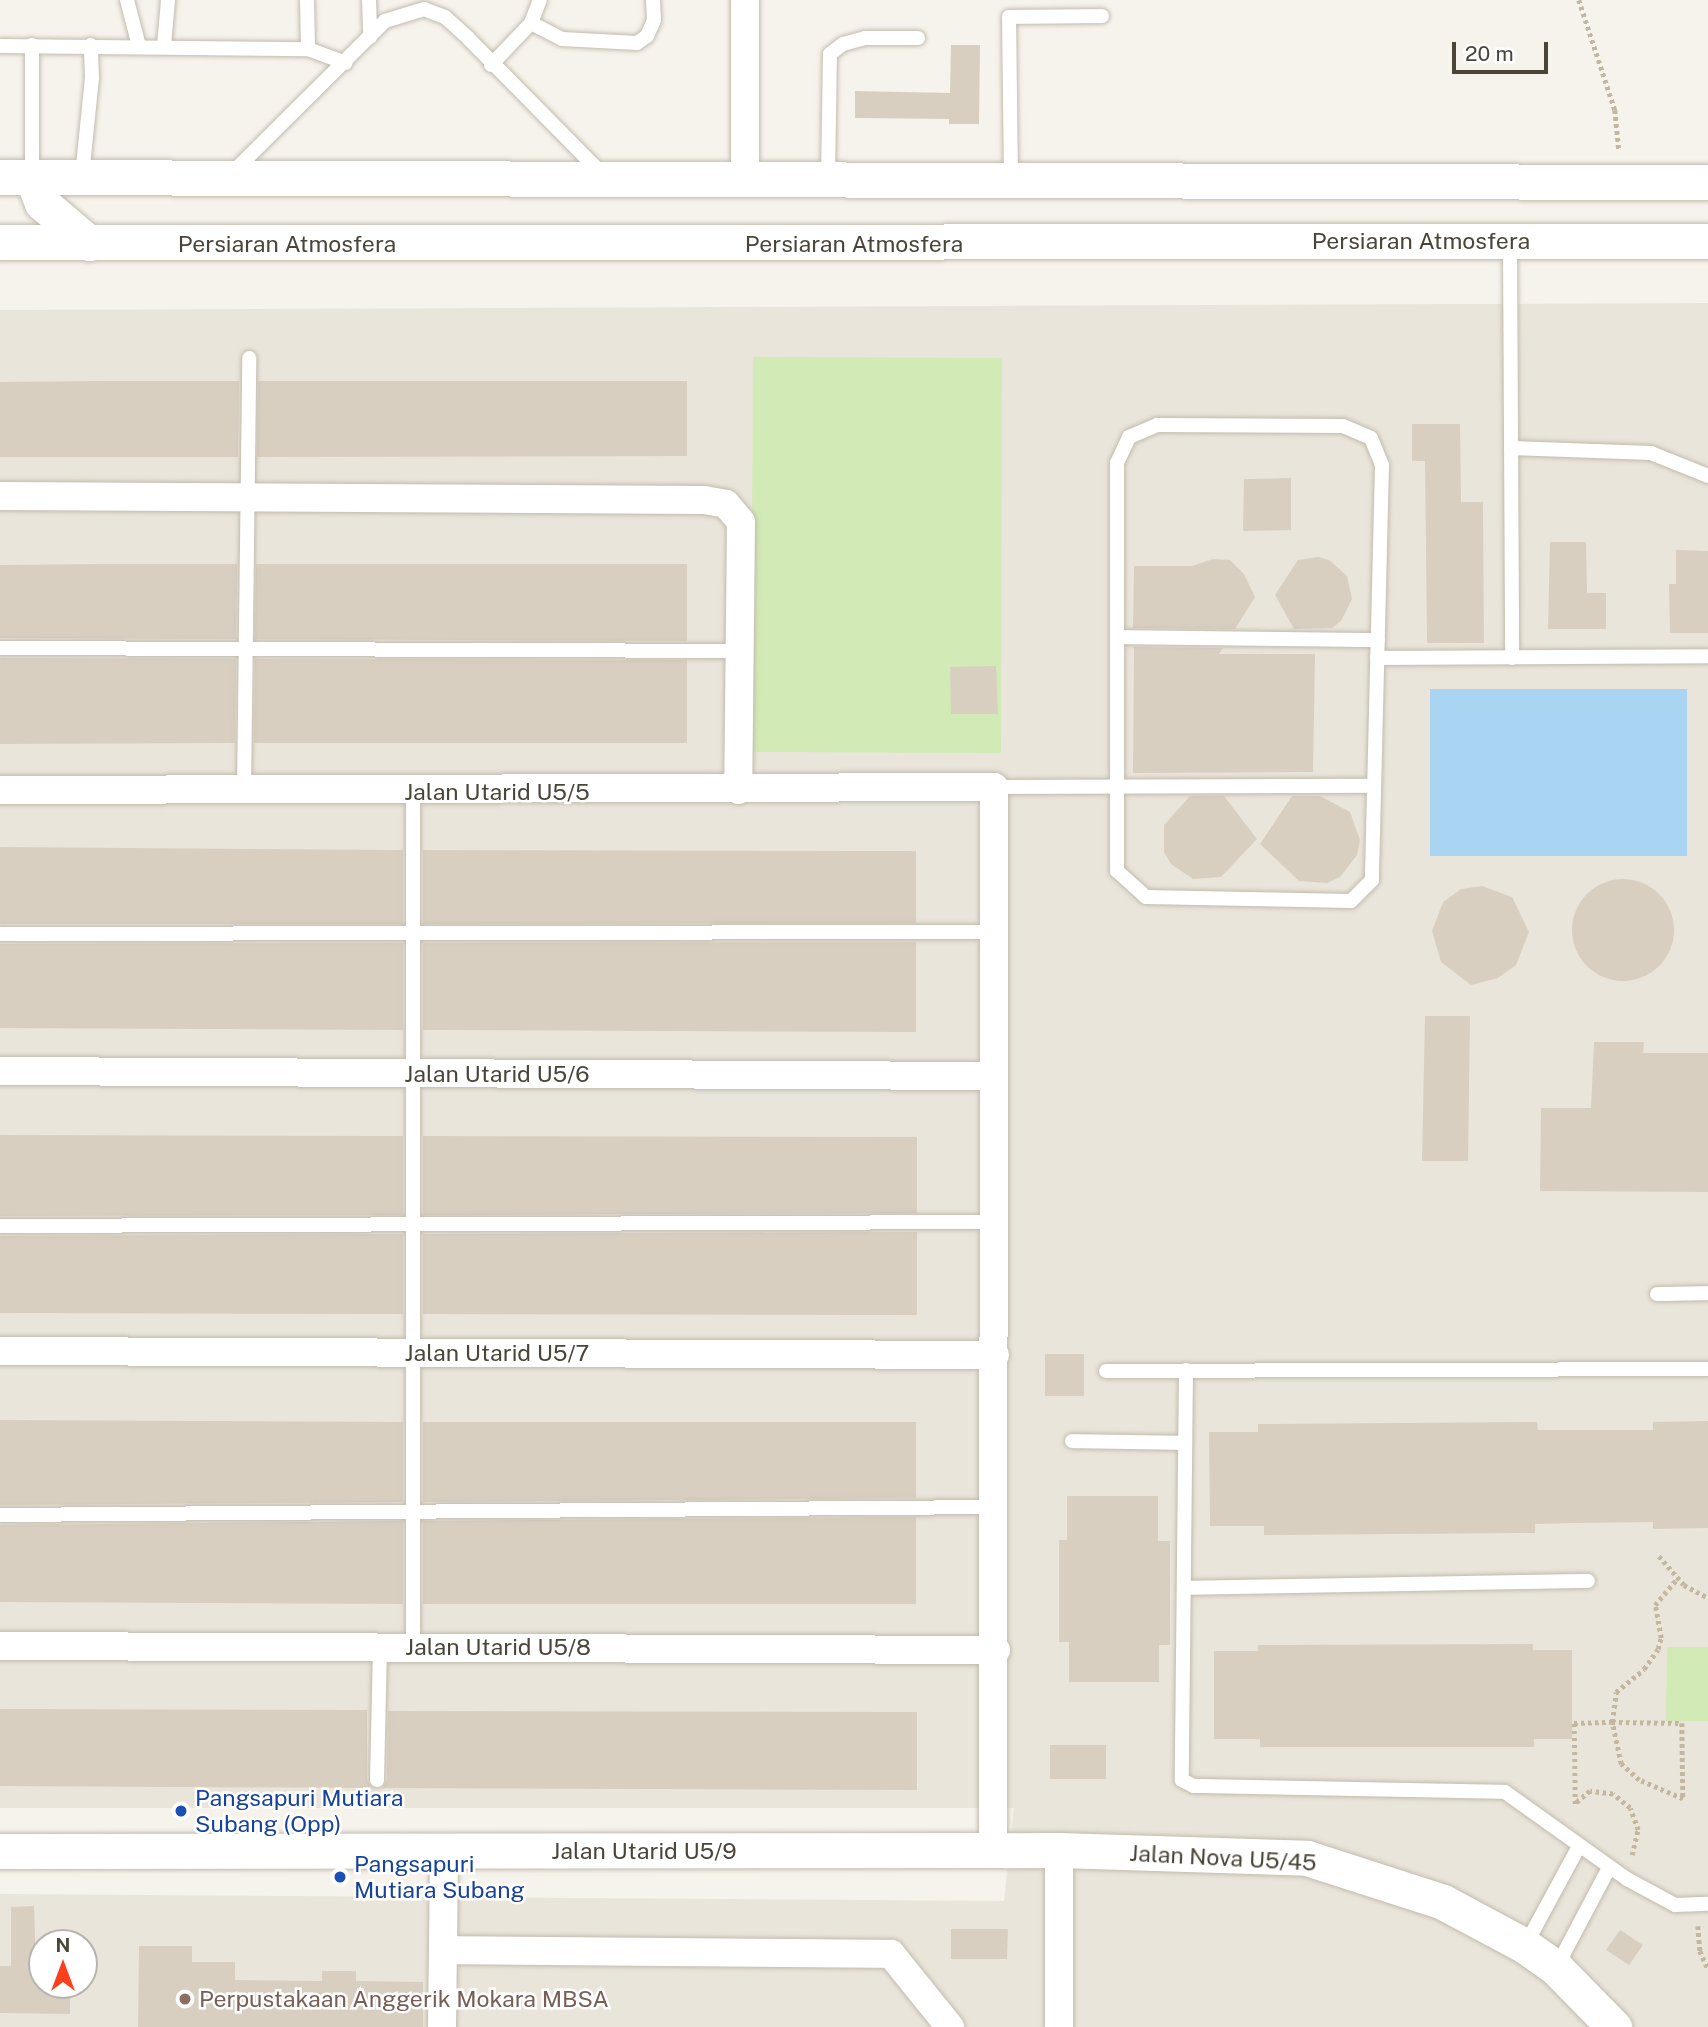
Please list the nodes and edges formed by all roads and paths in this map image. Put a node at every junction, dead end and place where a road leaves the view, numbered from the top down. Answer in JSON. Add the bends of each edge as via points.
{"nodes":[{"id":1,"x":127,"y":0,"type":"edge"},
{"id":2,"x":168,"y":0,"type":"edge"},
{"id":3,"x":307,"y":0,"type":"edge"},
{"id":4,"x":369,"y":0,"type":"edge"},
{"id":5,"x":540,"y":0,"type":"edge"},
{"id":6,"x":653,"y":0,"type":"edge"},
{"id":7,"x":745,"y":0,"type":"edge"},
{"id":8,"x":1579,"y":0,"type":"edge"},
{"id":9,"x":1102,"y":16,"type":"dead end"},
{"id":10,"x":531,"y":23,"type":"junction"},
{"id":11,"x":370,"y":37,"type":"junction"},
{"id":12,"x":918,"y":38,"type":"dead end"},
{"id":13,"x":32,"y":45,"type":"junction"},
{"id":14,"x":90,"y":45,"type":"junction"},
{"id":15,"x":0,"y":46,"type":"edge"},
{"id":16,"x":139,"y":46,"type":"junction"},
{"id":17,"x":164,"y":46,"type":"junction"},
{"id":18,"x":308,"y":48,"type":"junction"},
{"id":19,"x":345,"y":63,"type":"junction"},
{"id":20,"x":491,"y":65,"type":"junction"},
{"id":21,"x":16,"y":177,"type":"edge"},
{"id":22,"x":82,"y":178,"type":"junction"},
{"id":23,"x":226,"y":178,"type":"junction"},
{"id":24,"x":608,"y":180,"type":"junction"},
{"id":25,"x":745,"y":180,"type":"junction"},
{"id":26,"x":828,"y":180,"type":"junction"},
{"id":27,"x":1012,"y":180,"type":"junction"},
{"id":28,"x":1619,"y":181,"type":"junction"},
{"id":29,"x":1708,"y":182,"type":"edge"},
{"id":30,"x":55,"y":213,"type":"junction"},
{"id":31,"x":1510,"y":241,"type":"junction"},
{"id":32,"x":1708,"y":241,"type":"edge"},
{"id":33,"x":12,"y":242,"type":"edge"},
{"id":34,"x":89,"y":243,"type":"junction"},
{"id":35,"x":249,"y":358,"type":"dead end"},
{"id":36,"x":1511,"y":448,"type":"junction"},
{"id":37,"x":1708,"y":476,"type":"edge"},
{"id":38,"x":247,"y":495,"type":"junction"},
{"id":39,"x":0,"y":496,"type":"edge"},
{"id":40,"x":1118,"y":637,"type":"junction"},
{"id":41,"x":1378,"y":640,"type":"junction"},
{"id":42,"x":0,"y":648,"type":"edge"},
{"id":43,"x":246,"y":649,"type":"junction"},
{"id":44,"x":739,"y":651,"type":"junction"},
{"id":45,"x":1708,"y":656,"type":"edge"},
{"id":46,"x":1512,"y":657,"type":"junction"},
{"id":47,"x":1377,"y":658,"type":"junction"},
{"id":48,"x":1117,"y":786,"type":"junction"},
{"id":49,"x":1374,"y":786,"type":"junction"},
{"id":50,"x":994,"y":787,"type":"junction"},
{"id":51,"x":0,"y":790,"type":"edge"},
{"id":52,"x":738,"y":790,"type":"junction"},
{"id":53,"x":244,"y":792,"type":"junction"},
{"id":54,"x":413,"y":792,"type":"junction"},
{"id":55,"x":994,"y":932,"type":"junction"},
{"id":56,"x":0,"y":934,"type":"edge"},
{"id":57,"x":413,"y":934,"type":"junction"},
{"id":58,"x":0,"y":1071,"type":"edge"},
{"id":59,"x":413,"y":1073,"type":"junction"},
{"id":60,"x":994,"y":1076,"type":"junction"},
{"id":61,"x":995,"y":1222,"type":"junction"},
{"id":62,"x":413,"y":1224,"type":"junction"},
{"id":63,"x":0,"y":1226,"type":"edge"},
{"id":64,"x":1708,"y":1293,"type":"edge"},
{"id":65,"x":1657,"y":1294,"type":"dead end"},
{"id":66,"x":0,"y":1351,"type":"edge"},
{"id":67,"x":413,"y":1353,"type":"junction"},
{"id":68,"x":995,"y":1355,"type":"junction"},
{"id":69,"x":1708,"y":1369,"type":"edge"},
{"id":70,"x":1186,"y":1370,"type":"junction"},
{"id":71,"x":1106,"y":1371,"type":"dead end"},
{"id":72,"x":1072,"y":1441,"type":"dead end"},
{"id":73,"x":1185,"y":1443,"type":"junction"},
{"id":74,"x":995,"y":1507,"type":"junction"},
{"id":75,"x":413,"y":1511,"type":"junction"},
{"id":76,"x":0,"y":1515,"type":"edge"},
{"id":77,"x":1659,"y":1556,"type":"dead end"},
{"id":78,"x":1678,"y":1578,"type":"junction"},
{"id":79,"x":1588,"y":1581,"type":"dead end"},
{"id":80,"x":1184,"y":1588,"type":"junction"},
{"id":81,"x":1708,"y":1598,"type":"edge"},
{"id":82,"x":0,"y":1646,"type":"edge"},
{"id":83,"x":380,"y":1646,"type":"junction"},
{"id":84,"x":413,"y":1646,"type":"junction"},
{"id":85,"x":996,"y":1650,"type":"junction"},
{"id":86,"x":1612,"y":1721,"type":"junction"},
{"id":87,"x":377,"y":1780,"type":"dead end"},
{"id":88,"x":1578,"y":1846,"type":"junction"},
{"id":89,"x":1059,"y":1850,"type":"junction"},
{"id":90,"x":0,"y":1851,"type":"edge"},
{"id":91,"x":993,"y":1851,"type":"junction"},
{"id":92,"x":444,"y":1852,"type":"junction"},
{"id":93,"x":1609,"y":1868,"type":"junction"},
{"id":94,"x":1627,"y":1879,"type":"junction"},
{"id":95,"x":1702,"y":1904,"type":"edge"},
{"id":96,"x":1525,"y":1946,"type":"junction"},
{"id":97,"x":443,"y":1950,"type":"junction"},
{"id":98,"x":1556,"y":1968,"type":"junction"},
{"id":99,"x":1708,"y":1969,"type":"edge"},
{"id":100,"x":442,"y":2027,"type":"edge"},
{"id":101,"x":950,"y":2027,"type":"edge"},
{"id":102,"x":1059,"y":2027,"type":"edge"},
{"id":103,"x":1614,"y":2027,"type":"edge"}],
"edges":[{"from":1,"to":16,"type":"lane"},
{"from":2,"to":17,"type":"lane"},
{"from":3,"to":18,"type":"lane"},
{"from":4,"to":11,"type":"lane"},
{"from":5,"to":10,"type":"lane"},
{"from":6,"to":10,"type":"lane","via":[[654,20],[647,36],[637,43],[562,39]]},
{"from":7,"to":25,"type":"street"},
{"from":8,"to":28,"type":"path","via":[[1615,110]]},
{"from":9,"to":27,"type":"lane","via":[[1009,18]]},
{"from":10,"to":20,"type":"lane"},
{"from":11,"to":19,"type":"lane"},
{"from":11,"to":20,"type":"lane","via":[[385,21],[424,9],[445,17]]},
{"from":12,"to":26,"type":"lane","via":[[865,38],[843,44],[830,54]]},
{"from":13,"to":14,"type":"lane"},
{"from":13,"to":15,"type":"lane"},
{"from":13,"to":21,"type":"lane"},
{"from":14,"to":16,"type":"lane"},
{"from":14,"to":22,"type":"lane","via":[[92,78]]},
{"from":16,"to":17,"type":"lane"},
{"from":17,"to":18,"type":"lane"},
{"from":18,"to":19,"type":"lane"},
{"from":19,"to":23,"type":"lane"},
{"from":20,"to":24,"type":"lane"},
{"from":21,"to":22,"type":"street"},
{"from":21,"to":30,"type":"street"},
{"from":22,"to":23,"type":"street"},
{"from":22,"to":30,"type":"street"},
{"from":23,"to":24,"type":"street"},
{"from":24,"to":25,"type":"street"},
{"from":25,"to":26,"type":"street"},
{"from":26,"to":27,"type":"street"},
{"from":27,"to":28,"type":"street"},
{"from":28,"to":29,"type":"street"},
{"from":30,"to":33,"type":"street"},
{"from":30,"to":34,"type":"street"},
{"from":31,"to":32,"type":"street","name":"Persiaran Atmosfera"},
{"from":31,"to":34,"type":"street","name":"Persiaran Atmosfera"},
{"from":31,"to":36,"type":"lane"},
{"from":33,"to":34,"type":"street","name":"Persiaran Atmosfera"},
{"from":35,"to":38,"type":"lane"},
{"from":36,"to":37,"type":"lane","via":[[1651,453]]},
{"from":36,"to":46,"type":"lane"},
{"from":38,"to":39,"type":"street"},
{"from":38,"to":43,"type":"lane"},
{"from":38,"to":44,"type":"street","via":[[704,500],[726,505],[741,522]]},
{"from":40,"to":41,"type":"lane"},
{"from":40,"to":41,"type":"lane","via":[[1118,463],[1129,436],[1157,425],[1343,426],[1371,438],[1382,466]]},
{"from":40,"to":48,"type":"lane"},
{"from":41,"to":47,"type":"lane"},
{"from":42,"to":43,"type":"lane"},
{"from":43,"to":44,"type":"lane"},
{"from":43,"to":53,"type":"lane"},
{"from":44,"to":52,"type":"street"},
{"from":45,"to":46,"type":"lane"},
{"from":46,"to":47,"type":"lane"},
{"from":47,"to":49,"type":"lane"},
{"from":48,"to":49,"type":"lane"},
{"from":48,"to":49,"type":"lane","via":[[1117,871],[1146,897],[1351,901],[1372,880]]},
{"from":48,"to":50,"type":"lane"},
{"from":50,"to":52,"type":"street","name":"Jalan Utarid U5/5"},
{"from":50,"to":55,"type":"street"},
{"from":51,"to":53,"type":"street","name":"Jalan Utarid U5/5"},
{"from":52,"to":54,"type":"street","name":"Jalan Utarid U5/5"},
{"from":53,"to":54,"type":"street","name":"Jalan Utarid U5/5"},
{"from":54,"to":57,"type":"lane"},
{"from":55,"to":57,"type":"lane"},
{"from":55,"to":60,"type":"street"},
{"from":56,"to":57,"type":"lane"},
{"from":57,"to":59,"type":"lane"},
{"from":58,"to":59,"type":"street","name":"Jalan Utarid U5/6"},
{"from":59,"to":60,"type":"street","name":"Jalan Utarid U5/6"},
{"from":59,"to":62,"type":"lane"},
{"from":60,"to":61,"type":"street"},
{"from":61,"to":62,"type":"lane"},
{"from":61,"to":68,"type":"street"},
{"from":62,"to":63,"type":"lane"},
{"from":62,"to":67,"type":"lane"},
{"from":64,"to":65,"type":"lane"},
{"from":66,"to":67,"type":"street","name":"Jalan Utarid U5/7"},
{"from":67,"to":68,"type":"street","name":"Jalan Utarid U5/7"},
{"from":67,"to":75,"type":"lane"},
{"from":68,"to":74,"type":"street"},
{"from":69,"to":70,"type":"lane"},
{"from":70,"to":71,"type":"lane"},
{"from":70,"to":73,"type":"lane"},
{"from":72,"to":73,"type":"lane"},
{"from":73,"to":80,"type":"lane"},
{"from":74,"to":75,"type":"lane"},
{"from":74,"to":85,"type":"street"},
{"from":75,"to":76,"type":"lane"},
{"from":75,"to":84,"type":"lane"},
{"from":77,"to":78,"type":"path"},
{"from":78,"to":81,"type":"path"},
{"from":78,"to":86,"type":"path","via":[[1655,1605],[1661,1638],[1658,1649],[1616,1692]]},
{"from":79,"to":80,"type":"lane"},
{"from":80,"to":88,"type":"lane","via":[[1182,1780],[1194,1786],[1505,1792]]},
{"from":82,"to":83,"type":"street","name":"Jalan Utarid U5/8"},
{"from":83,"to":84,"type":"street","name":"Jalan Utarid U5/8"},
{"from":83,"to":87,"type":"lane"},
{"from":84,"to":85,"type":"street","name":"Jalan Utarid U5/8"},
{"from":85,"to":91,"type":"street"},
{"from":86,"to":86,"type":"path","via":[[1682,1723],[1684,1799],[1639,1780],[1621,1764]]},
{"from":86,"to":94,"type":"path","via":[[1574,1723],[1575,1804],[1590,1791],[1613,1794],[1630,1808],[1638,1830]]},
{"from":88,"to":93,"type":"lane"},
{"from":88,"to":96,"type":"lane"},
{"from":89,"to":91,"type":"street","name":"Jalan Nova U5/45"},
{"from":89,"to":96,"type":"street","name":"Jalan Nova U5/45","via":[[1307,1858],[1443,1902]]},
{"from":89,"to":102,"type":"street"},
{"from":90,"to":92,"type":"street","name":"Jalan Utarid U5/9"},
{"from":91,"to":92,"type":"street","name":"Jalan Utarid U5/9"},
{"from":92,"to":97,"type":"street"},
{"from":93,"to":94,"type":"lane"},
{"from":93,"to":98,"type":"lane"},
{"from":94,"to":95,"type":"lane","via":[[1675,1905]]},
{"from":95,"to":99,"type":"path","via":[[1700,1951]]},
{"from":96,"to":98,"type":"street","name":"Jalan Nova U5/45"},
{"from":97,"to":100,"type":"street"},
{"from":97,"to":101,"type":"street","via":[[891,1954]]},
{"from":98,"to":103,"type":"street","name":"Jalan Nova U5/45"}]}
